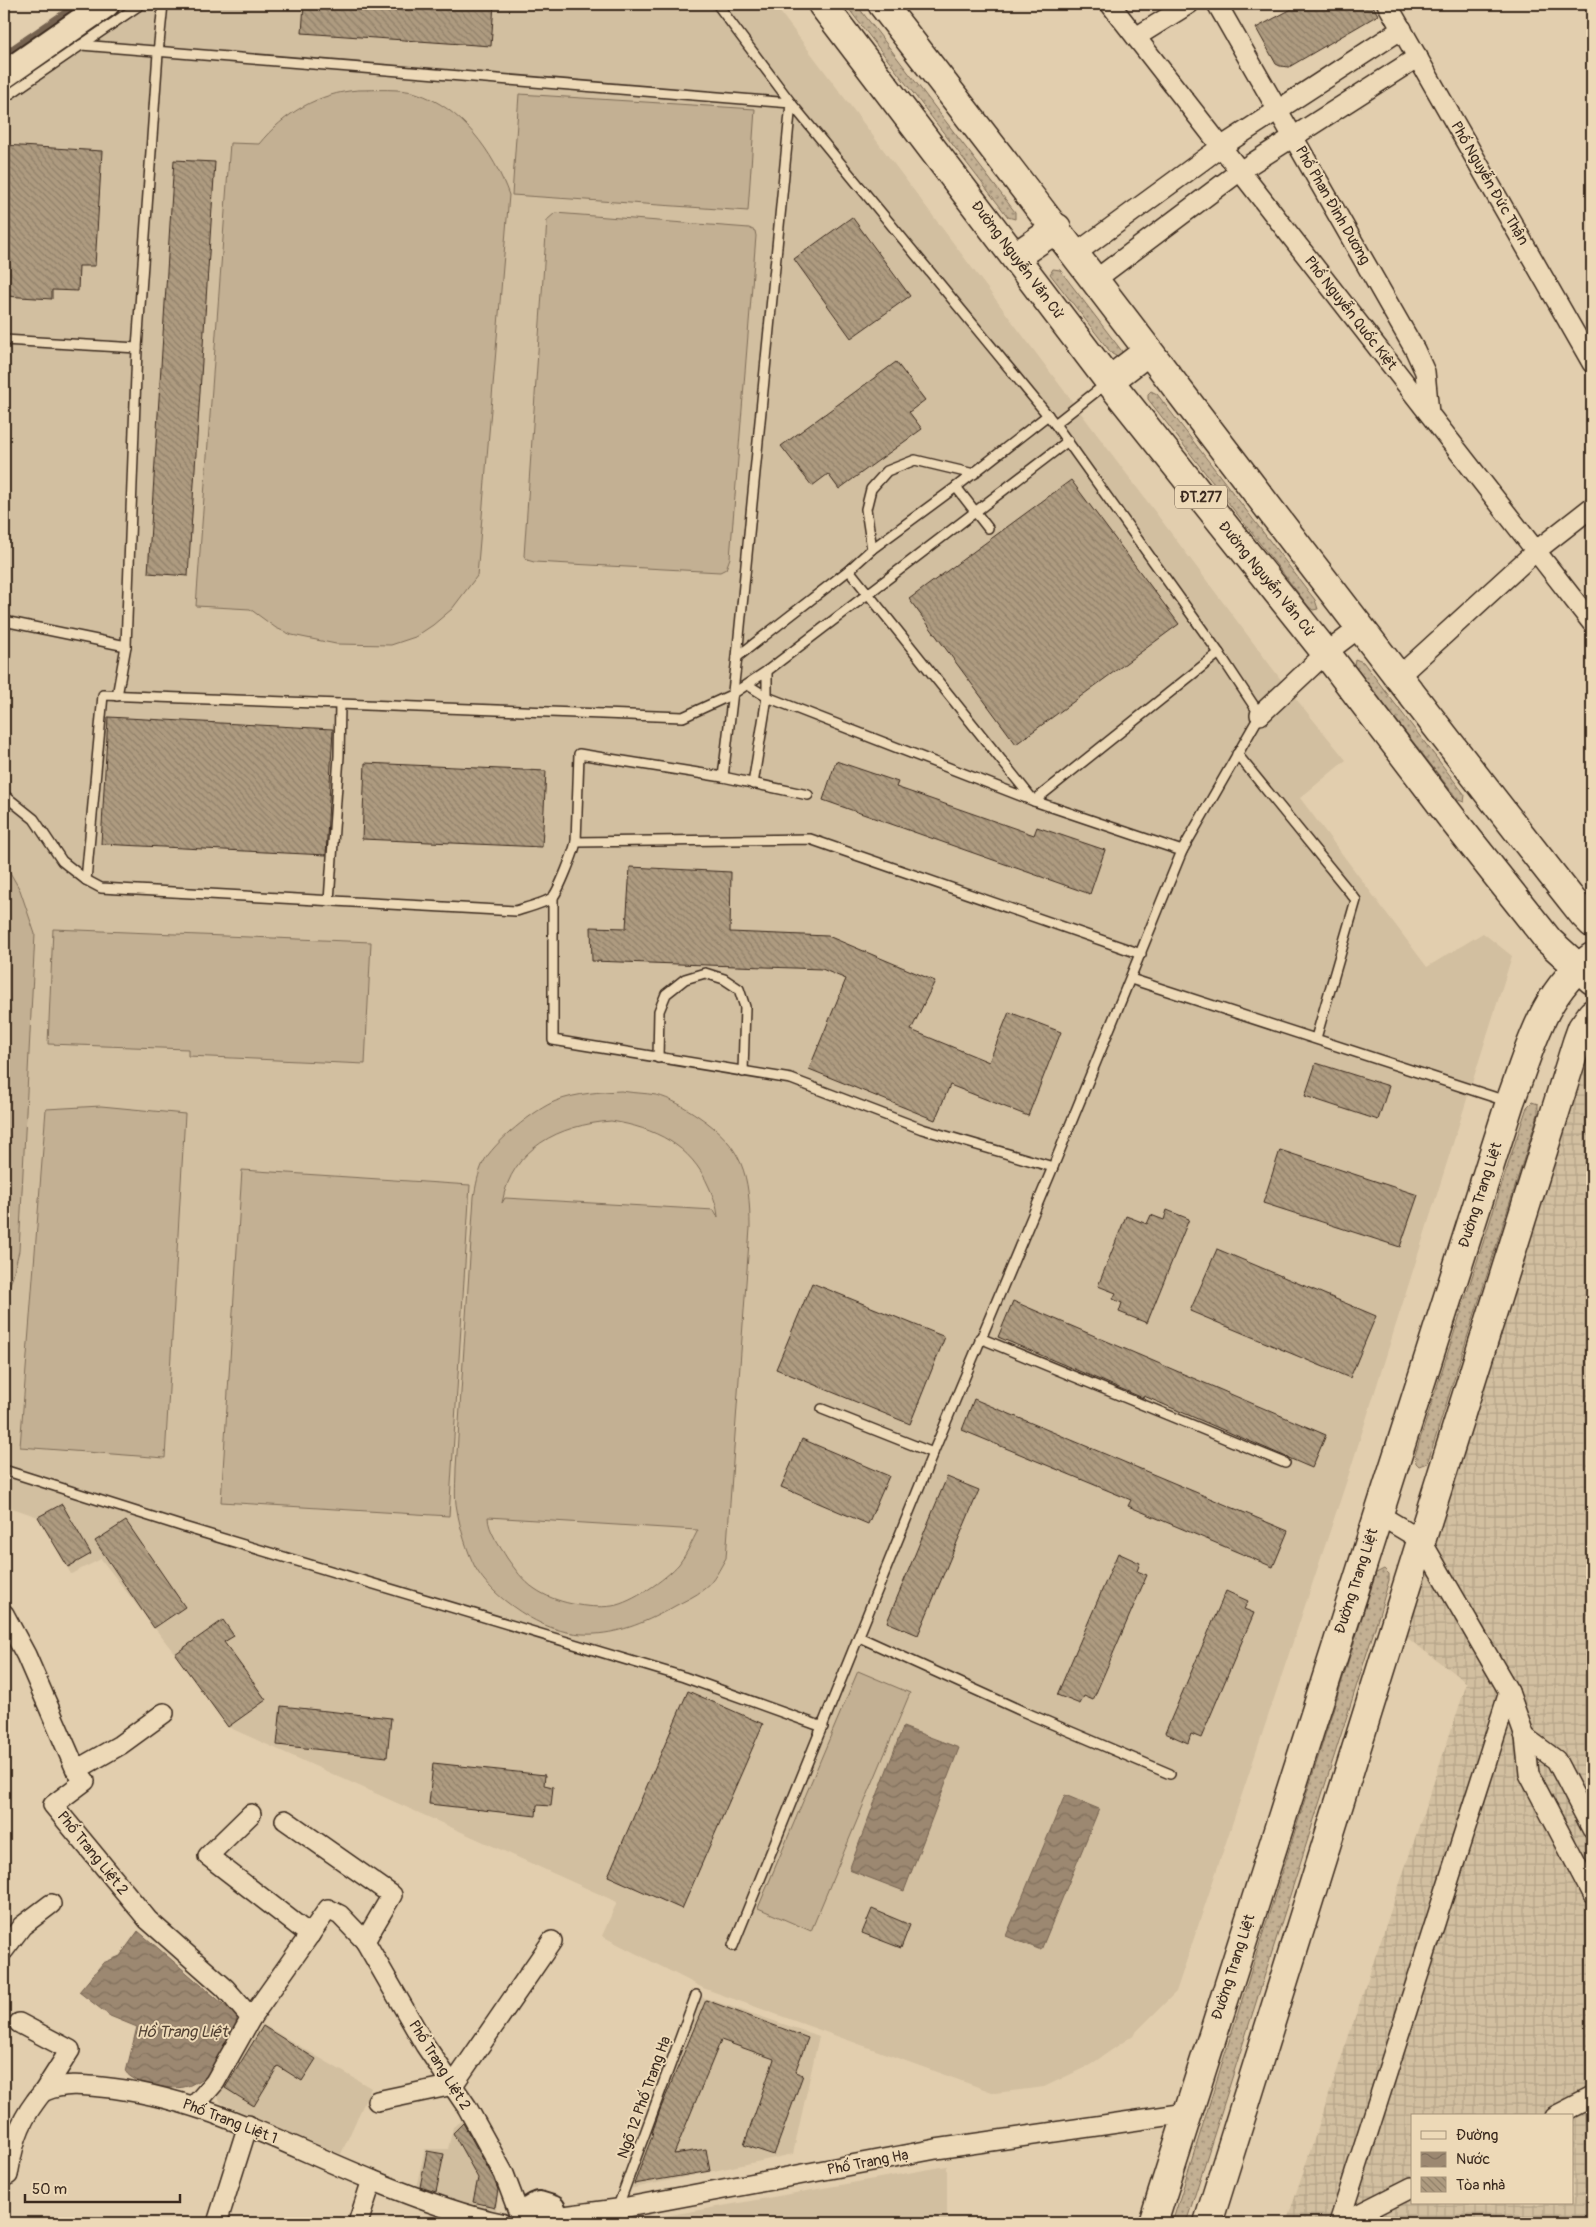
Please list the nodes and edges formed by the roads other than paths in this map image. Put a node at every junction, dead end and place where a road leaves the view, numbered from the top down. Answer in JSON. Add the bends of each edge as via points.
{"nodes":[{"id":1,"x":106,"y":4,"type":"edge"},
{"id":2,"x":141,"y":4,"type":"edge"},
{"id":3,"x":163,"y":4,"type":"edge"},
{"id":4,"x":717,"y":4,"type":"edge"},
{"id":5,"x":822,"y":4,"type":"edge"},
{"id":6,"x":882,"y":4,"type":"edge"},
{"id":7,"x":1110,"y":4,"type":"edge"},
{"id":8,"x":1189,"y":4,"type":"edge"},
{"id":9,"x":1217,"y":4,"type":"edge"},
{"id":10,"x":1387,"y":4,"type":"edge"},
{"id":11,"x":1402,"y":29,"type":"junction"},
{"id":12,"x":1136,"y":37,"type":"junction"},
{"id":13,"x":80,"y":45,"type":"junction"},
{"id":14,"x":158,"y":53,"type":"junction"},
{"id":15,"x":1418,"y":56,"type":"junction"},
{"id":16,"x":4,"y":75,"type":"edge"},
{"id":17,"x":4,"y":98,"type":"edge"},
{"id":18,"x":791,"y":103,"type":"junction"},
{"id":19,"x":1278,"y":110,"type":"junction"},
{"id":20,"x":1293,"y":135,"type":"junction"},
{"id":21,"x":1221,"y":146,"type":"junction"},
{"id":22,"x":1240,"y":171,"type":"junction"},
{"id":23,"x":1057,"y":228,"type":"junction"},
{"id":24,"x":1075,"y":254,"type":"junction"},
{"id":25,"x":1016,"y":256,"type":"junction"},
{"id":26,"x":1095,"y":280,"type":"junction"},
{"id":27,"x":4,"y":340,"type":"edge"},
{"id":28,"x":137,"y":348,"type":"junction"},
{"id":29,"x":1148,"y":350,"type":"junction"},
{"id":30,"x":1592,"y":363,"type":"edge"},
{"id":31,"x":1109,"y":381,"type":"junction"},
{"id":32,"x":1429,"y":412,"type":"junction"},
{"id":33,"x":1048,"y":415,"type":"junction"},
{"id":34,"x":1055,"y":424,"type":"junction"},
{"id":35,"x":1068,"y":441,"type":"junction"},
{"id":36,"x":974,"y":474,"type":"junction"},
{"id":37,"x":956,"y":488,"type":"junction"},
{"id":38,"x":1592,"y":507,"type":"edge"},
{"id":39,"x":975,"y":512,"type":"junction"},
{"id":40,"x":988,"y":528,"type":"dead end"},
{"id":41,"x":872,"y":549,"type":"junction"},
{"id":42,"x":1537,"y":550,"type":"junction"},
{"id":43,"x":849,"y":570,"type":"junction"},
{"id":44,"x":869,"y":593,"type":"junction"},
{"id":45,"x":4,"y":621,"type":"edge"},
{"id":46,"x":1592,"y":623,"type":"edge"},
{"id":47,"x":1359,"y":628,"type":"junction"},
{"id":48,"x":126,"y":646,"type":"junction"},
{"id":49,"x":1219,"y":654,"type":"junction"},
{"id":50,"x":1326,"y":654,"type":"junction"},
{"id":51,"x":737,"y":657,"type":"junction"},
{"id":52,"x":767,"y":671,"type":"junction"},
{"id":53,"x":1398,"y":677,"type":"junction"},
{"id":54,"x":748,"y":685,"type":"junction"},
{"id":55,"x":731,"y":694,"type":"junction"},
{"id":56,"x":116,"y":696,"type":"junction"},
{"id":57,"x":767,"y":697,"type":"junction"},
{"id":58,"x":340,"y":704,"type":"junction"},
{"id":59,"x":1260,"y":716,"type":"junction"},
{"id":60,"x":1237,"y":754,"type":"junction"},
{"id":61,"x":723,"y":777,"type":"junction"},
{"id":62,"x":753,"y":784,"type":"junction"},
{"id":63,"x":4,"y":795,"type":"edge"},
{"id":64,"x":808,"y":795,"type":"dead end"},
{"id":65,"x":1034,"y":801,"type":"junction"},
{"id":66,"x":576,"y":842,"type":"junction"},
{"id":67,"x":1182,"y":851,"type":"junction"},
{"id":68,"x":86,"y":880,"type":"junction"},
{"id":69,"x":553,"y":896,"type":"junction"},
{"id":70,"x":330,"y":901,"type":"junction"},
{"id":71,"x":1592,"y":923,"type":"edge"},
{"id":72,"x":1141,"y":954,"type":"junction"},
{"id":73,"x":1587,"y":968,"type":"edge"},
{"id":74,"x":1131,"y":979,"type":"junction"},
{"id":75,"x":1592,"y":1014,"type":"edge"},
{"id":76,"x":1316,"y":1038,"type":"junction"},
{"id":77,"x":1592,"y":1048,"type":"edge"},
{"id":78,"x":658,"y":1058,"type":"junction"},
{"id":79,"x":1570,"y":1066,"type":"junction"},
{"id":80,"x":743,"y":1072,"type":"junction"},
{"id":81,"x":1510,"y":1102,"type":"junction"},
{"id":82,"x":1053,"y":1167,"type":"junction"},
{"id":83,"x":980,"y":1338,"type":"junction"},
{"id":84,"x":822,"y":1409,"type":"dead end"},
{"id":85,"x":933,"y":1453,"type":"junction"},
{"id":86,"x":1285,"y":1463,"type":"dead end"},
{"id":87,"x":4,"y":1470,"type":"edge"},
{"id":88,"x":1378,"y":1514,"type":"junction"},
{"id":89,"x":1421,"y":1540,"type":"junction"},
{"id":90,"x":4,"y":1614,"type":"edge"},
{"id":91,"x":859,"y":1637,"type":"junction"},
{"id":92,"x":1509,"y":1692,"type":"junction"},
{"id":93,"x":164,"y":1713,"type":"dead end"},
{"id":94,"x":823,"y":1727,"type":"junction"},
{"id":95,"x":1524,"y":1737,"type":"junction"},
{"id":96,"x":76,"y":1770,"type":"junction"},
{"id":97,"x":1170,"y":1774,"type":"dead end"},
{"id":98,"x":251,"y":1814,"type":"dead end"},
{"id":99,"x":285,"y":1820,"type":"dead end"},
{"id":100,"x":1592,"y":1829,"type":"edge"},
{"id":101,"x":1592,"y":1894,"type":"edge"},
{"id":102,"x":51,"y":1904,"type":"dead end"},
{"id":103,"x":310,"y":1935,"type":"junction"},
{"id":104,"x":365,"y":1941,"type":"junction"},
{"id":105,"x":552,"y":1941,"type":"dead end"},
{"id":106,"x":734,"y":1946,"type":"dead end"},
{"id":107,"x":4,"y":1950,"type":"edge"},
{"id":108,"x":696,"y":1995,"type":"dead end"},
{"id":109,"x":251,"y":2018,"type":"junction"},
{"id":110,"x":19,"y":2023,"type":"dead end"},
{"id":111,"x":453,"y":2085,"type":"junction"},
{"id":112,"x":44,"y":2091,"type":"junction"},
{"id":113,"x":1592,"y":2097,"type":"edge"},
{"id":114,"x":377,"y":2101,"type":"dead end"},
{"id":115,"x":195,"y":2105,"type":"junction"},
{"id":116,"x":1187,"y":2113,"type":"junction"},
{"id":117,"x":1559,"y":2114,"type":"edge"},
{"id":118,"x":248,"y":2125,"type":"junction"},
{"id":119,"x":4,"y":2176,"type":"edge"},
{"id":120,"x":372,"y":2180,"type":"junction"},
{"id":121,"x":1411,"y":2188,"type":"edge"},
{"id":122,"x":617,"y":2209,"type":"junction"},
{"id":123,"x":528,"y":2220,"type":"edge"},
{"id":124,"x":556,"y":2220,"type":"edge"},
{"id":125,"x":216,"y":2223,"type":"edge"},
{"id":126,"x":358,"y":2223,"type":"edge"},
{"id":127,"x":501,"y":2223,"type":"edge"},
{"id":128,"x":1153,"y":2223,"type":"edge"},
{"id":129,"x":1208,"y":2223,"type":"edge"},
{"id":130,"x":1340,"y":2223,"type":"edge"}],
"edges":[{"from":1,"to":16,"type":"street"},
{"from":2,"to":13,"type":"lane"},
{"from":3,"to":14,"type":"lane"},
{"from":4,"to":18,"type":"lane"},
{"from":5,"to":25,"type":"main road","name":"Đường Nguyễn Văn Cừ","number":"ĐT.277"},
{"from":6,"to":23,"type":"main road","number":"ĐT.277"},
{"from":7,"to":12,"type":"street","name":"Phố Nguyễn Quốc Kiệt"},
{"from":8,"to":12,"type":"street"},
{"from":9,"to":19,"type":"street","name":"Phố Phan Đình Dương"},
{"from":10,"to":11,"type":"street","name":"Phố Nguyễn Đức Thận"},
{"from":11,"to":15,"type":"street","name":"Phố Nguyễn Đức Thận"},
{"from":11,"to":19,"type":"street"},
{"from":12,"to":21,"type":"street","name":"Phố Nguyễn Quốc Kiệt"},
{"from":13,"to":14,"type":"lane"},
{"from":13,"to":17,"type":"lane"},
{"from":14,"to":18,"type":"lane"},
{"from":14,"to":28,"type":"lane"},
{"from":15,"to":20,"type":"street"},
{"from":15,"to":30,"type":"street","name":"Phố Nguyễn Đức Thận"},
{"from":18,"to":33,"type":"lane"},
{"from":18,"to":51,"type":"lane"},
{"from":19,"to":20,"type":"street","name":"Phố Phan Đình Dương"},
{"from":19,"to":21,"type":"street"},
{"from":20,"to":22,"type":"street"},
{"from":20,"to":32,"type":"street","name":"Phố Phan Đình Dương","via":[[1415,350],[1425,372]]},
{"from":21,"to":22,"type":"street","name":"Phố Nguyễn Quốc Kiệt"},
{"from":21,"to":24,"type":"street"},
{"from":22,"to":26,"type":"street"},
{"from":22,"to":32,"type":"street","name":"Phố Nguyễn Quốc Kiệt"},
{"from":23,"to":24,"type":"main road","number":"ĐT.277"},
{"from":23,"to":25,"type":"main road"},
{"from":24,"to":26,"type":"main road","number":"ĐT.277"},
{"from":25,"to":31,"type":"main road","name":"Đường Nguyễn Văn Cừ","number":"ĐT.277"},
{"from":26,"to":29,"type":"main road","number":"ĐT.277"},
{"from":27,"to":28,"type":"lane"},
{"from":28,"to":48,"type":"lane"},
{"from":29,"to":31,"type":"main road"},
{"from":29,"to":47,"type":"main road","number":"ĐT.277"},
{"from":31,"to":34,"type":"lane"},
{"from":31,"to":50,"type":"main road","name":"Đường Nguyễn Văn Cừ","number":"ĐT.277"},
{"from":32,"to":42,"type":"street","name":"Phố Nguyễn Quốc Kiệt"},
{"from":33,"to":34,"type":"lane"},
{"from":33,"to":36,"type":"lane"},
{"from":34,"to":35,"type":"lane"},
{"from":35,"to":39,"type":"lane"},
{"from":35,"to":49,"type":"lane"},
{"from":36,"to":37,"type":"lane"},
{"from":36,"to":41,"type":"lane","via":[[915,460],[887,471],[871,489],[866,509]]},
{"from":37,"to":39,"type":"lane"},
{"from":37,"to":41,"type":"lane"},
{"from":38,"to":42,"type":"street"},
{"from":39,"to":40,"type":"lane"},
{"from":39,"to":44,"type":"lane"},
{"from":41,"to":43,"type":"lane"},
{"from":42,"to":46,"type":"street","name":"Phố Nguyễn Quốc Kiệt"},
{"from":42,"to":53,"type":"street"},
{"from":43,"to":44,"type":"lane"},
{"from":43,"to":51,"type":"lane"},
{"from":44,"to":52,"type":"lane"},
{"from":44,"to":65,"type":"lane"},
{"from":45,"to":48,"type":"lane"},
{"from":47,"to":50,"type":"street"},
{"from":47,"to":53,"type":"main road","number":"ĐT.277"},
{"from":48,"to":56,"type":"lane"},
{"from":49,"to":59,"type":"lane"},
{"from":49,"to":65,"type":"lane"},
{"from":50,"to":59,"type":"street"},
{"from":50,"to":73,"type":"main road","name":"Đường Nguyễn Văn Cừ","number":"ĐT.277","via":[[1549,941]]},
{"from":51,"to":55,"type":"lane"},
{"from":52,"to":54,"type":"lane"},
{"from":52,"to":57,"type":"lane"},
{"from":53,"to":71,"type":"main road","number":"ĐT.277"},
{"from":54,"to":55,"type":"lane"},
{"from":54,"to":57,"type":"lane"},
{"from":55,"to":58,"type":"lane","via":[[683,717]]},
{"from":55,"to":61,"type":"lane"},
{"from":56,"to":58,"type":"lane"},
{"from":56,"to":68,"type":"lane","via":[[103,695]]},
{"from":57,"to":62,"type":"lane"},
{"from":57,"to":65,"type":"lane"},
{"from":58,"to":70,"type":"lane"},
{"from":59,"to":60,"type":"lane"},
{"from":60,"to":67,"type":"lane"},
{"from":60,"to":76,"type":"lane","via":[[1356,900]]},
{"from":61,"to":62,"type":"lane"},
{"from":61,"to":66,"type":"lane","via":[[579,754]]},
{"from":62,"to":64,"type":"lane"},
{"from":63,"to":68,"type":"lane","via":[[34,819],[62,861]]},
{"from":65,"to":67,"type":"lane"},
{"from":66,"to":69,"type":"lane"},
{"from":66,"to":72,"type":"lane","via":[[810,839]]},
{"from":67,"to":72,"type":"lane"},
{"from":68,"to":70,"type":"lane","via":[[101,888]]},
{"from":69,"to":70,"type":"lane","via":[[516,911]]},
{"from":69,"to":78,"type":"lane","via":[[553,1040]]},
{"from":72,"to":74,"type":"lane"},
{"from":73,"to":81,"type":"main road","name":"Đường Trang Liệt","via":[[1556,991],[1547,1006]]},
{"from":74,"to":76,"type":"lane"},
{"from":74,"to":82,"type":"lane"},
{"from":75,"to":79,"type":"main road","via":[[1582,1028]]},
{"from":76,"to":81,"type":"lane"},
{"from":77,"to":79,"type":"main road","via":[[1574,1057]]},
{"from":78,"to":80,"type":"lane"},
{"from":78,"to":80,"type":"lane","via":[[659,1010],[666,994],[685,979],[705,973],[724,979],[739,989],[745,1007]]},
{"from":79,"to":89,"type":"main road"},
{"from":80,"to":82,"type":"lane","via":[[791,1079],[922,1129]]},
{"from":81,"to":88,"type":"main road","name":"Đường Trang Liệt"},
{"from":82,"to":83,"type":"lane"},
{"from":83,"to":85,"type":"lane"},
{"from":83,"to":86,"type":"lane"},
{"from":84,"to":85,"type":"lane"},
{"from":85,"to":91,"type":"lane"},
{"from":87,"to":94,"type":"lane","via":[[684,1677]]},
{"from":88,"to":89,"type":"street"},
{"from":88,"to":116,"type":"main road","name":"Đường Trang Liệt"},
{"from":89,"to":92,"type":"street"},
{"from":89,"to":129,"type":"main road"},
{"from":90,"to":96,"type":"street","name":"Phố Trang Liệt 2","via":[[26,1655]]},
{"from":91,"to":94,"type":"lane"},
{"from":91,"to":97,"type":"lane"},
{"from":92,"to":95,"type":"street"},
{"from":92,"to":130,"type":"street"},
{"from":93,"to":96,"type":"street","via":[[120,1745]]},
{"from":94,"to":106,"type":"lane"},
{"from":95,"to":100,"type":"street","via":[[1556,1760]]},
{"from":95,"to":101,"type":"street","via":[[1529,1774]]},
{"from":96,"to":109,"type":"street","name":"Phố Trang Liệt 2","via":[[85,1781],[53,1805],[148,1920],[225,1988]]},
{"from":98,"to":103,"type":"street","via":[[208,1856]]},
{"from":99,"to":104,"type":"street","via":[[392,1895]]},
{"from":102,"to":107,"type":"street","via":[[22,1926]]},
{"from":103,"to":104,"type":"street","name":"Phố Trang Liệt 2","via":[[328,1909],[340,1914]]},
{"from":103,"to":109,"type":"street","name":"Phố Trang Liệt 2"},
{"from":104,"to":111,"type":"street","name":"Phố Trang Liệt 2"},
{"from":105,"to":111,"type":"street"},
{"from":108,"to":122,"type":"lane","name":"Ngõ 12 Phố Trang Hạ"},
{"from":109,"to":115,"type":"street","name":"Phố Trang Liệt 2","via":[[215,2082]]},
{"from":110,"to":112,"type":"street","via":[[70,2050]]},
{"from":111,"to":114,"type":"street"},
{"from":111,"to":123,"type":"street","name":"Phố Trang Liệt 2","via":[[504,2174],[518,2211]]},
{"from":112,"to":115,"type":"street","name":"Phố Trang Liệt 1","via":[[72,2084],[130,2090]]},
{"from":112,"to":119,"type":"street","via":[[15,2136],[8,2175]]},
{"from":113,"to":117,"type":"street"},
{"from":115,"to":118,"type":"street","name":"Phố Trang Liệt 1"},
{"from":116,"to":122,"type":"street","name":"Phố Trang Hạ","via":[[936,2149]]},
{"from":116,"to":128,"type":"main road","name":"Đường Trang Liệt"},
{"from":118,"to":120,"type":"street","name":"Phố Trang Liệt 1"},
{"from":118,"to":125,"type":"street"},
{"from":120,"to":126,"type":"street"},
{"from":120,"to":127,"type":"street","name":"Phố Trang Liệt 1","via":[[481,2219]]},
{"from":121,"to":130,"type":"street"},
{"from":122,"to":124,"type":"street","name":"Phố Trang Hạ"},
{"from":123,"to":124,"type":"street","via":[[531,2209],[539,2205],[552,2209]]}]}
